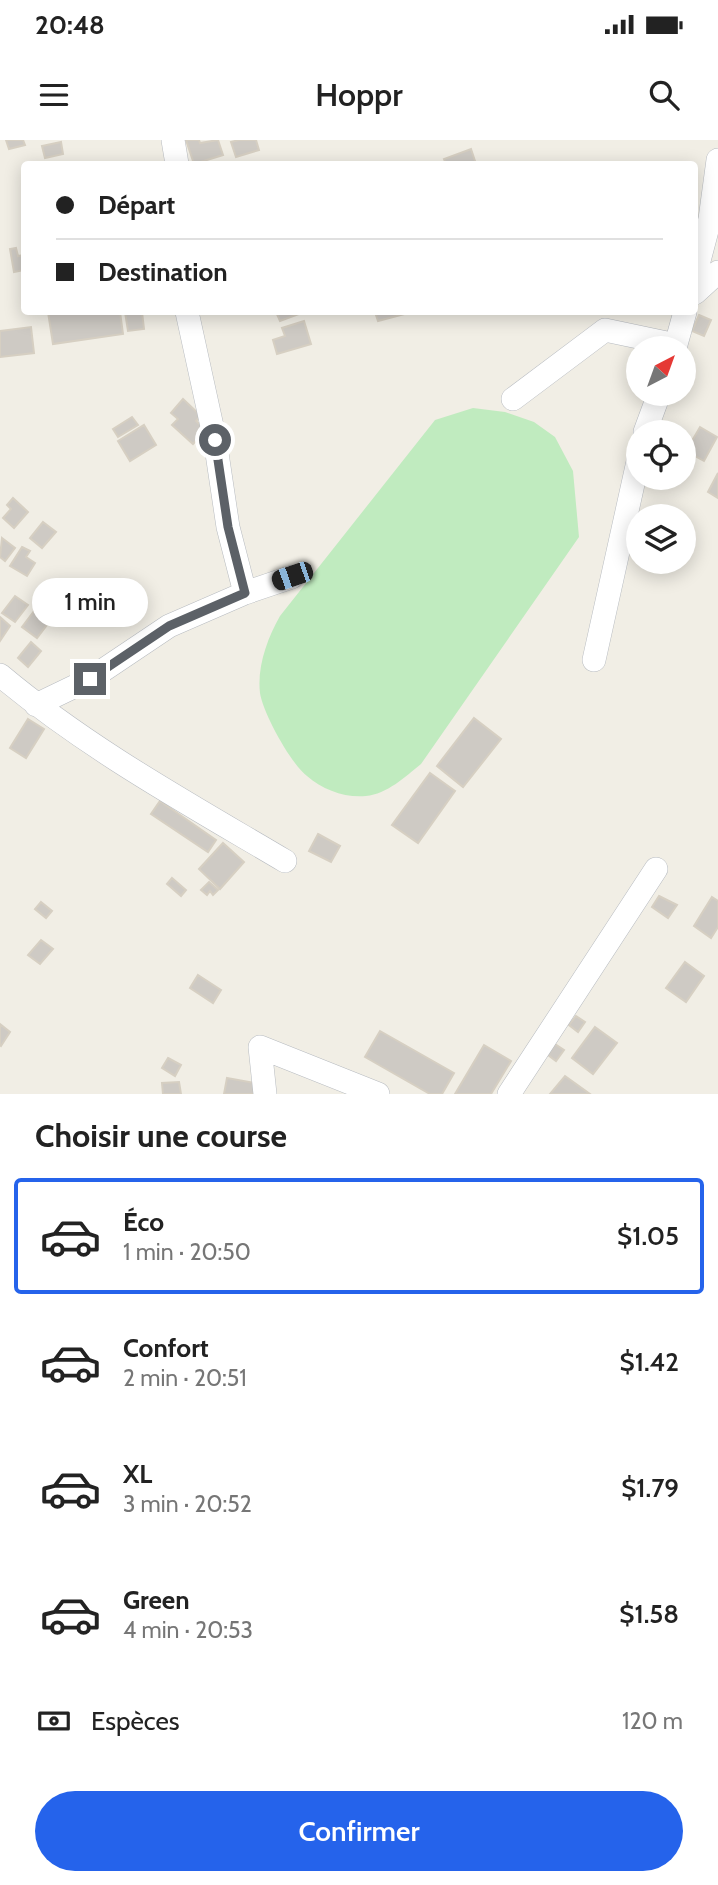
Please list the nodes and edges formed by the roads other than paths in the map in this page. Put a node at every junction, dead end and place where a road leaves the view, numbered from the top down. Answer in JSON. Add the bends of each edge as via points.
{"nodes":[{"id":1,"x":173,"y":140,"type":"edge"},
{"id":2,"x":718,"y":160,"type":"edge"},
{"id":3,"x":176,"y":161,"type":"edge"},
{"id":4,"x":698,"y":265,"type":"edge"},
{"id":5,"x":718,"y":272,"type":"edge"},
{"id":6,"x":698,"y":290,"type":"edge"},
{"id":7,"x":188,"y":315,"type":"edge"},
{"id":8,"x":684,"y":315,"type":"edge"},
{"id":9,"x":630,"y":336,"type":"edge"},
{"id":10,"x":679,"y":336,"type":"edge"},
{"id":11,"x":513,"y":399,"type":"dead end"},
{"id":12,"x":632,"y":490,"type":"edge"},
{"id":13,"x":292,"y":576,"type":"dead end"},
{"id":14,"x":245,"y":593,"type":"junction"},
{"id":15,"x":594,"y":660,"type":"dead end"},
{"id":16,"x":0,"y":674,"type":"edge"},
{"id":17,"x":36,"y":705,"type":"junction"},
{"id":18,"x":285,"y":861,"type":"dead end"},
{"id":19,"x":656,"y":869,"type":"dead end"},
{"id":20,"x":265,"y":1094,"type":"edge"},
{"id":21,"x":378,"y":1094,"type":"edge"},
{"id":22,"x":509,"y":1094,"type":"edge"}],
"edges":[{"from":1,"to":3,"type":"street"},
{"from":2,"to":4,"type":"street"},
{"from":5,"to":6,"type":"street"},
{"from":7,"to":14,"type":"street"},
{"from":8,"to":10,"type":"street"},
{"from":9,"to":11,"type":"street","via":[[605,330]]},
{"from":12,"to":15,"type":"street"},
{"from":13,"to":14,"type":"street"},
{"from":14,"to":17,"type":"street","via":[[169,626],[90,679]]},
{"from":16,"to":17,"type":"street"},
{"from":17,"to":18,"type":"street","via":[[131,770]]},
{"from":19,"to":22,"type":"street"},
{"from":20,"to":21,"type":"street","via":[[260,1047]]}]}
